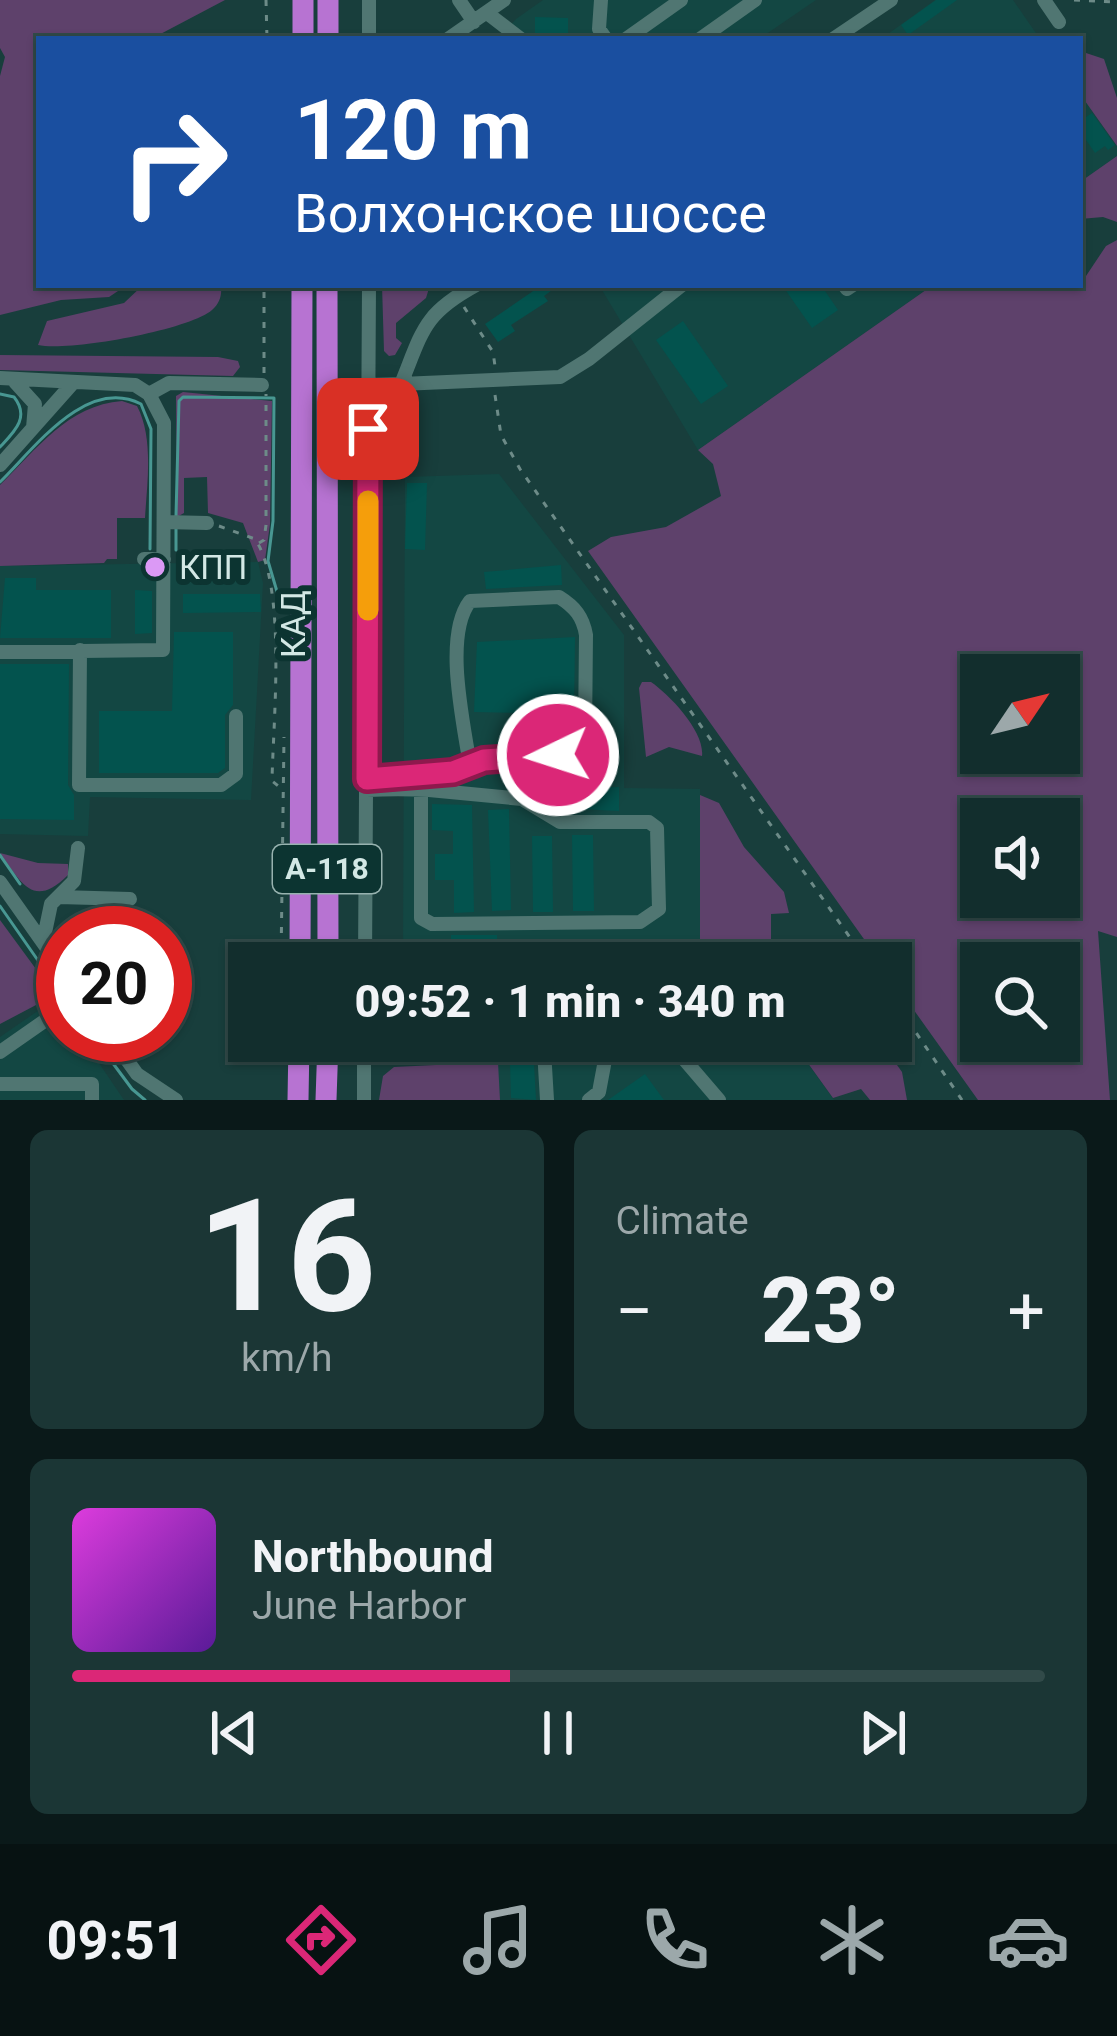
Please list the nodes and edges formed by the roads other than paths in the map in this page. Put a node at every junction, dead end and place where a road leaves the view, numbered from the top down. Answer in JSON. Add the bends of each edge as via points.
{"nodes":[{"id":1,"x":303,"y":0,"type":"edge"},
{"id":2,"x":328,"y":0,"type":"edge"},
{"id":3,"x":369,"y":0,"type":"edge"},
{"id":4,"x":458,"y":0,"type":"edge"},
{"id":5,"x":504,"y":0,"type":"edge"},
{"id":6,"x":601,"y":0,"type":"edge"},
{"id":7,"x":681,"y":0,"type":"edge"},
{"id":8,"x":755,"y":0,"type":"edge"},
{"id":9,"x":891,"y":0,"type":"edge"},
{"id":10,"x":1044,"y":0,"type":"edge"},
{"id":11,"x":480,"y":18,"type":"junction"},
{"id":12,"x":1059,"y":22,"type":"dead end"},
{"id":13,"x":303,"y":36,"type":"edge"},
{"id":14,"x":328,"y":36,"type":"edge"},
{"id":15,"x":369,"y":36,"type":"edge"},
{"id":16,"x":453,"y":36,"type":"edge"},
{"id":17,"x":515,"y":36,"type":"edge"},
{"id":18,"x":604,"y":36,"type":"edge"},
{"id":19,"x":630,"y":36,"type":"edge"},
{"id":20,"x":704,"y":36,"type":"edge"},
{"id":21,"x":837,"y":36,"type":"edge"},
{"id":22,"x":302,"y":288,"type":"edge"},
{"id":23,"x":327,"y":288,"type":"edge"},
{"id":24,"x":369,"y":288,"type":"edge"},
{"id":25,"x":470,"y":288,"type":"edge"},
{"id":26,"x":678,"y":288,"type":"edge"},
{"id":27,"x":3,"y":378,"type":"edge"},
{"id":28,"x":72,"y":384,"type":"junction"},
{"id":29,"x":401,"y":384,"type":"junction"},
{"id":30,"x":262,"y":385,"type":"road end"},
{"id":31,"x":368,"y":386,"type":"junction"},
{"id":32,"x":149,"y":394,"type":"junction"},
{"id":33,"x":34,"y":428,"type":"junction"},
{"id":34,"x":0,"y":465,"type":"edge"},
{"id":35,"x":164,"y":522,"type":"junction"},
{"id":36,"x":207,"y":523,"type":"road end"},
{"id":37,"x":164,"y":559,"type":"junction"},
{"id":38,"x":144,"y":560,"type":"dead end"},
{"id":39,"x":80,"y":650,"type":"junction"},
{"id":40,"x":0,"y":652,"type":"edge"},
{"id":41,"x":236,"y":716,"type":"dead end"},
{"id":42,"x":470,"y":766,"type":"junction"},
{"id":43,"x":367,"y":784,"type":"junction"},
{"id":44,"x":422,"y":790,"type":"junction"},
{"id":45,"x":78,"y":848,"type":"dead end"},
{"id":46,"x":0,"y":882,"type":"edge"},
{"id":47,"x":130,"y":899,"type":"dead end"},
{"id":48,"x":55,"y":900,"type":"junction"},
{"id":49,"x":53,"y":906,"type":"edge"},
{"id":50,"x":19,"y":908,"type":"junction"},
{"id":51,"x":36,"y":932,"type":"edge"},
{"id":52,"x":299,"y":942,"type":"edge"},
{"id":53,"x":328,"y":942,"type":"edge"},
{"id":54,"x":365,"y":942,"type":"edge"},
{"id":55,"x":36,"y":1026,"type":"edge"},
{"id":56,"x":0,"y":1052,"type":"edge"},
{"id":57,"x":128,"y":1062,"type":"edge"},
{"id":58,"x":299,"y":1062,"type":"edge"},
{"id":59,"x":327,"y":1062,"type":"edge"},
{"id":60,"x":364,"y":1062,"type":"edge"},
{"id":61,"x":545,"y":1062,"type":"edge"},
{"id":62,"x":604,"y":1062,"type":"edge"},
{"id":63,"x":686,"y":1062,"type":"edge"},
{"id":64,"x":0,"y":1084,"type":"edge"},
{"id":65,"x":92,"y":1100,"type":"edge"},
{"id":66,"x":176,"y":1100,"type":"edge"},
{"id":67,"x":298,"y":1100,"type":"edge"},
{"id":68,"x":326,"y":1100,"type":"edge"},
{"id":69,"x":364,"y":1100,"type":"edge"},
{"id":70,"x":547,"y":1100,"type":"edge"},
{"id":71,"x":589,"y":1100,"type":"edge"},
{"id":72,"x":719,"y":1100,"type":"edge"}],
"edges":[{"from":1,"to":13,"type":"highway"},
{"from":2,"to":14,"type":"highway"},
{"from":3,"to":15,"type":"street"},
{"from":4,"to":11,"type":"street"},
{"from":5,"to":11,"type":"street"},
{"from":6,"to":18,"type":"street"},
{"from":7,"to":19,"type":"street"},
{"from":8,"to":20,"type":"street"},
{"from":9,"to":21,"type":"street"},
{"from":10,"to":12,"type":"street"},
{"from":11,"to":16,"type":"street"},
{"from":11,"to":17,"type":"street"},
{"from":22,"to":52,"type":"highway","name":"КАД","number":"А-118"},
{"from":23,"to":53,"type":"highway","name":"КАД","number":"А-118"},
{"from":24,"to":31,"type":"street"},
{"from":25,"to":29,"type":"street","via":[[441,305]]},
{"from":26,"to":29,"type":"street","via":[[560,376]]},
{"from":27,"to":28,"type":"street"},
{"from":27,"to":33,"type":"street","via":[[29,393]]},
{"from":28,"to":32,"type":"street","via":[[135,385]]},
{"from":28,"to":33,"type":"street"},
{"from":29,"to":31,"type":"street"},
{"from":30,"to":32,"type":"street","via":[[169,383]]},
{"from":31,"to":43,"type":"street"},
{"from":32,"to":35,"type":"street","via":[[164,423]]},
{"from":33,"to":34,"type":"street"},
{"from":35,"to":36,"type":"street"},
{"from":35,"to":37,"type":"street"},
{"from":37,"to":38,"type":"street"},
{"from":37,"to":39,"type":"street","via":[[163,650]]},
{"from":39,"to":40,"type":"street"},
{"from":39,"to":41,"type":"street","via":[[80,785],[221,785],[236,774]]},
{"from":42,"to":42,"type":"street","via":[[558,755],[586,736],[584,622],[559,597],[464,607],[459,687]]},
{"from":42,"to":43,"type":"street"},
{"from":43,"to":44,"type":"street"},
{"from":43,"to":54,"type":"street"},
{"from":44,"to":44,"type":"street","via":[[522,799],[560,822],[649,822],[657,828],[658,909],[640,922],[432,924],[421,918]]},
{"from":45,"to":48,"type":"street","via":[[74,881]]},
{"from":46,"to":50,"type":"street"},
{"from":47,"to":48,"type":"street"},
{"from":48,"to":49,"type":"street"},
{"from":48,"to":50,"type":"street"},
{"from":50,"to":51,"type":"street"},
{"from":55,"to":56,"type":"street"},
{"from":57,"to":66,"type":"street"},
{"from":58,"to":67,"type":"highway"},
{"from":59,"to":68,"type":"highway"},
{"from":60,"to":69,"type":"street"},
{"from":61,"to":70,"type":"street"},
{"from":62,"to":71,"type":"street"},
{"from":63,"to":72,"type":"street"},
{"from":64,"to":65,"type":"street","via":[[92,1084]]}]}
